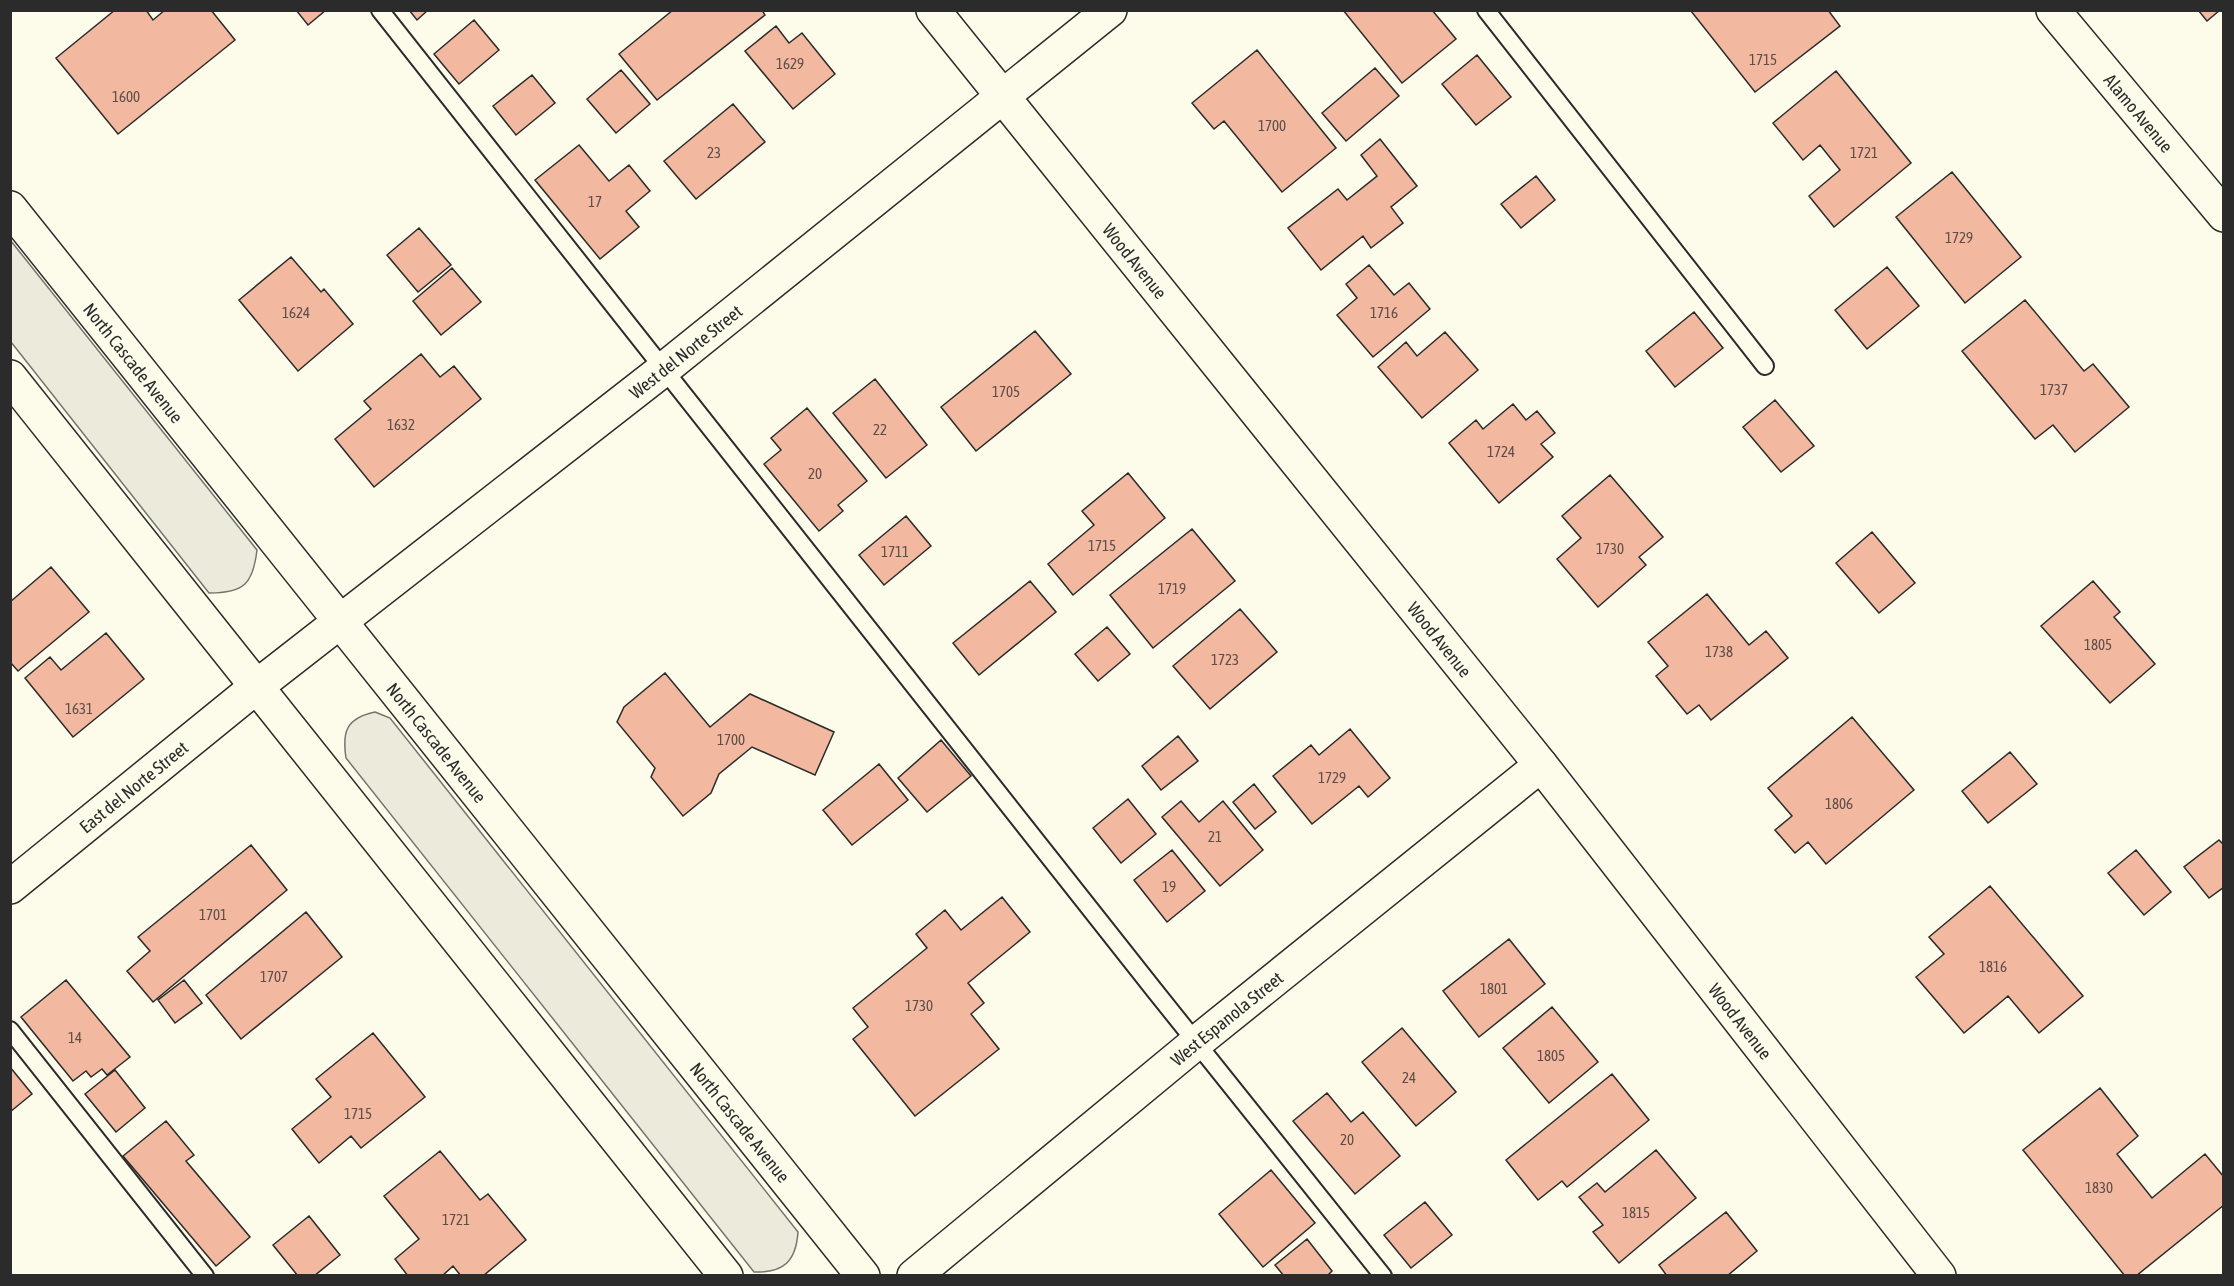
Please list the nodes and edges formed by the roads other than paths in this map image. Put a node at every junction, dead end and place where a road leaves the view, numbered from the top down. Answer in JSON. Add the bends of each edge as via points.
{"nodes":[{"id":1,"x":380,"y":10,"type":"edge"},
{"id":2,"x":933,"y":10,"type":"edge"},
{"id":3,"x":1110,"y":10,"type":"edge"},
{"id":4,"x":1486,"y":10,"type":"edge"},
{"id":5,"x":2053,"y":10,"type":"edge"},
{"id":6,"x":1002,"y":98,"type":"junction"},
{"id":7,"x":10,"y":208,"type":"edge"},
{"id":8,"x":2223,"y":215,"type":"edge"},
{"id":9,"x":1765,"y":366,"type":"dead end"},
{"id":10,"x":664,"y":369,"type":"junction"},
{"id":11,"x":10,"y":377,"type":"edge"},
{"id":12,"x":341,"y":620,"type":"junction"},
{"id":13,"x":256,"y":687,"type":"junction"},
{"id":14,"x":1541,"y":765,"type":"junction"},
{"id":15,"x":10,"y":887,"type":"edge"},
{"id":16,"x":10,"y":1030,"type":"edge"},
{"id":17,"x":1197,"y":1042,"type":"junction"},
{"id":18,"x":205,"y":1275,"type":"edge"},
{"id":19,"x":726,"y":1275,"type":"edge"},
{"id":20,"x":863,"y":1275,"type":"edge"},
{"id":21,"x":914,"y":1275,"type":"edge"},
{"id":22,"x":1383,"y":1275,"type":"edge"},
{"id":23,"x":1939,"y":1275,"type":"edge"}],
"edges":[{"from":1,"to":10,"type":"lane"},
{"from":2,"to":6,"type":"street","name":"Wood Avenue"},
{"from":3,"to":6,"type":"street","name":"West del Norte Street"},
{"from":4,"to":9,"type":"lane"},
{"from":5,"to":8,"type":"street","name":"Alamo Avenue"},
{"from":6,"to":10,"type":"street","name":"West del Norte Street"},
{"from":6,"to":14,"type":"street","name":"Wood Avenue"},
{"from":7,"to":12,"type":"street","name":"North Cascade Avenue"},
{"from":10,"to":12,"type":"street","name":"West del Norte Street"},
{"from":10,"to":17,"type":"lane"},
{"from":11,"to":13,"type":"street"},
{"from":12,"to":13,"type":"street","name":"West del Norte Street"},
{"from":12,"to":20,"type":"street","name":"North Cascade Avenue"},
{"from":13,"to":15,"type":"street","name":"East del Norte Street"},
{"from":13,"to":19,"type":"street"},
{"from":14,"to":17,"type":"street","name":"West Espanola Street"},
{"from":14,"to":23,"type":"street","name":"Wood Avenue"},
{"from":16,"to":18,"type":"lane"},
{"from":17,"to":21,"type":"street","name":"West Espanola Street"},
{"from":17,"to":22,"type":"lane"}]}
